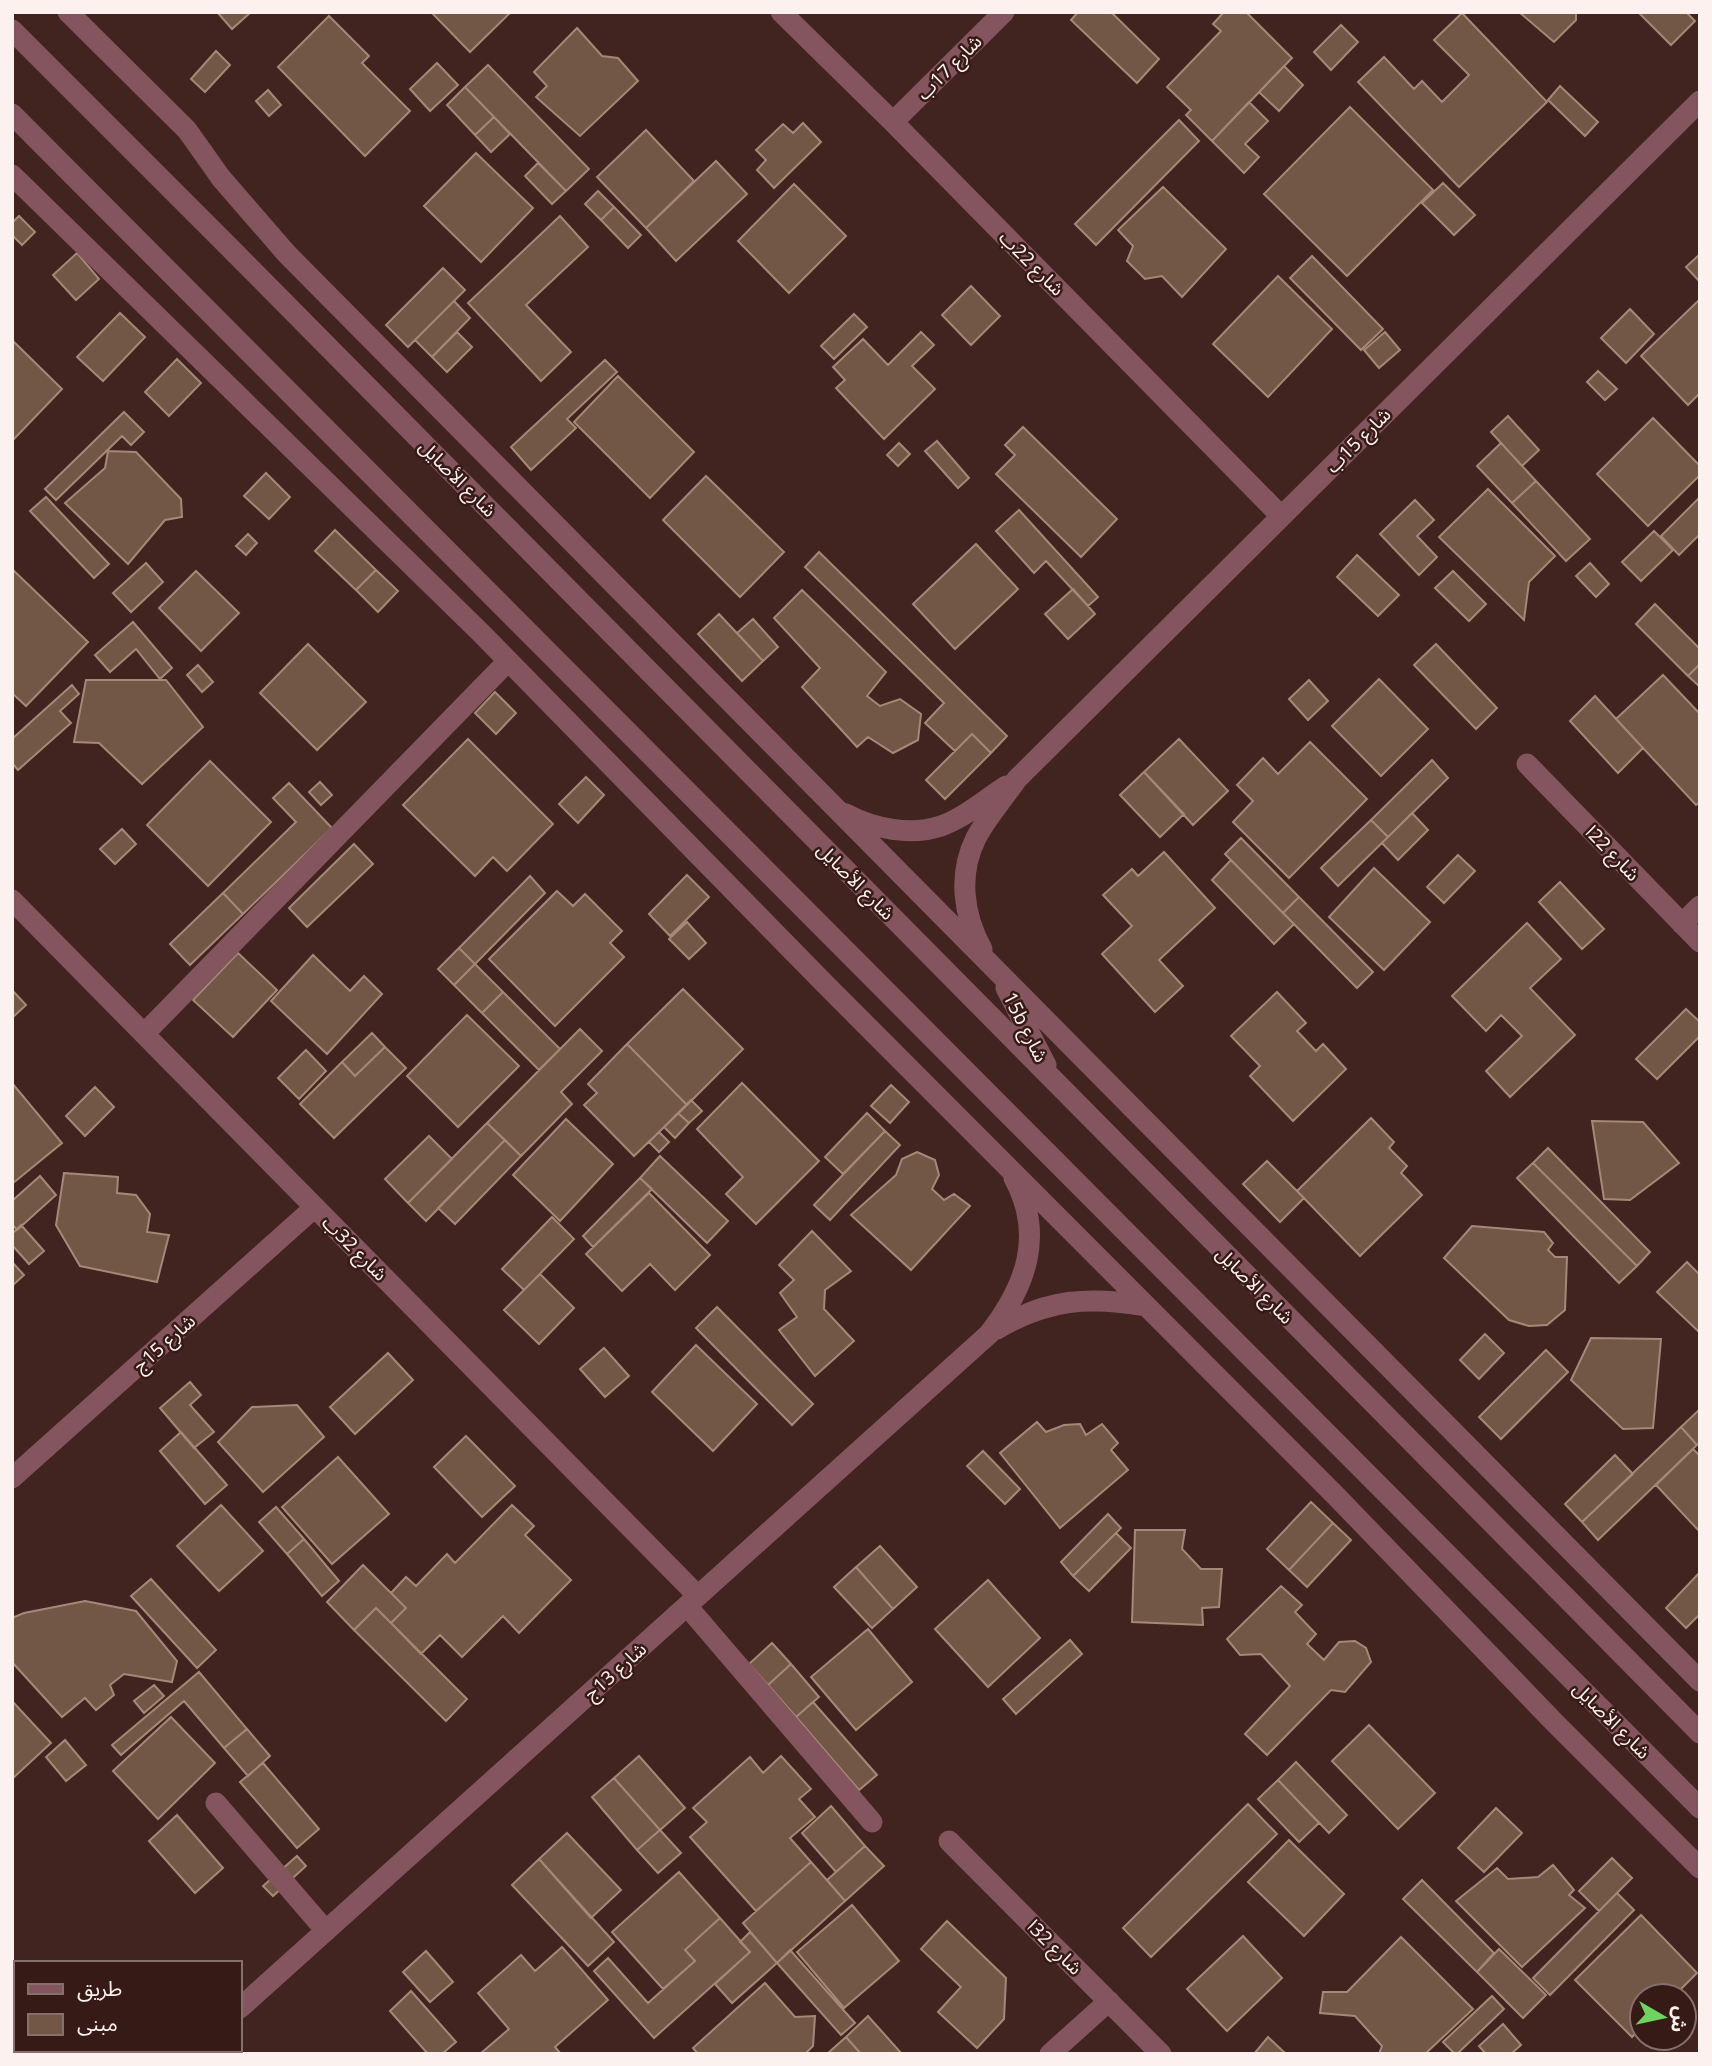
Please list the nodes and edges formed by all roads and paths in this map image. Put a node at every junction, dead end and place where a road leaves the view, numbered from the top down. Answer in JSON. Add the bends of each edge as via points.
{"nodes":[{"id":1,"x":68,"y":12,"type":"edge"},
{"id":2,"x":781,"y":12,"type":"edge"},
{"id":3,"x":1004,"y":12,"type":"edge"},
{"id":4,"x":12,"y":30,"type":"edge"},
{"id":5,"x":1700,"y":101,"type":"edge"},
{"id":6,"x":12,"y":114,"type":"edge"},
{"id":7,"x":893,"y":122,"type":"junction"},
{"id":8,"x":12,"y":175,"type":"edge"},
{"id":9,"x":471,"y":440,"type":"junction"},
{"id":10,"x":445,"y":465,"type":"junction"},
{"id":11,"x":1281,"y":516,"type":"junction"},
{"id":12,"x":504,"y":607,"type":"junction"},
{"id":13,"x":480,"y":632,"type":"junction"},
{"id":14,"x":508,"y":661,"type":"junction"},
{"id":15,"x":1527,"y":764,"type":"dead end"},
{"id":16,"x":1017,"y":779,"type":"junction"},
{"id":17,"x":832,"y":805,"type":"junction"},
{"id":18,"x":12,"y":900,"type":"edge"},
{"id":19,"x":1700,"y":906,"type":"edge"},
{"id":20,"x":1682,"y":924,"type":"junction"},
{"id":21,"x":1700,"y":942,"type":"edge"},
{"id":22,"x":997,"y":970,"type":"junction"},
{"id":23,"x":144,"y":1034,"type":"junction"},
{"id":24,"x":1055,"y":1083,"type":"junction"},
{"id":25,"x":1006,"y":1163,"type":"junction"},
{"id":26,"x":315,"y":1207,"type":"junction"},
{"id":27,"x":1146,"y":1306,"type":"junction"},
{"id":28,"x":989,"y":1334,"type":"junction"},
{"id":29,"x":12,"y":1478,"type":"edge"},
{"id":30,"x":692,"y":1601,"type":"junction"},
{"id":31,"x":1700,"y":1681,"type":"edge"},
{"id":32,"x":1700,"y":1733,"type":"edge"},
{"id":33,"x":216,"y":1803,"type":"dead end"},
{"id":34,"x":1700,"y":1808,"type":"edge"},
{"id":35,"x":872,"y":1822,"type":"dead end"},
{"id":36,"x":949,"y":1841,"type":"dead end"},
{"id":37,"x":1700,"y":1868,"type":"edge"},
{"id":38,"x":326,"y":1931,"type":"junction"},
{"id":39,"x":1108,"y":2001,"type":"junction"},
{"id":40,"x":242,"y":2006,"type":"edge"},
{"id":41,"x":1050,"y":2054,"type":"edge"},
{"id":42,"x":1161,"y":2054,"type":"edge"}],
"edges":[{"from":1,"to":9,"type":"street","via":[[187,130],[221,178],[286,253]]},
{"from":2,"to":7,"type":"street","name":"شارع 22ب"},
{"from":3,"to":7,"type":"street","name":"شارع 17ب"},
{"from":4,"to":10,"type":"street","name":"شارع الأصايل"},
{"from":5,"to":11,"type":"street","name":"شارع 15ب"},
{"from":6,"to":12,"type":"street","name":"شارع الأصايل"},
{"from":7,"to":11,"type":"street","name":"شارع 22ب"},
{"from":8,"to":13,"type":"street"},
{"from":9,"to":10,"type":"street"},
{"from":9,"to":17,"type":"street"},
{"from":10,"to":24,"type":"street","name":"شارع الأصايل"},
{"from":11,"to":16,"type":"street","name":"شارع 15ب"},
{"from":12,"to":13,"type":"street"},
{"from":12,"to":34,"type":"street","name":"شارع الأصايل"},
{"from":13,"to":14,"type":"street"},
{"from":14,"to":23,"type":"street"},
{"from":14,"to":25,"type":"street"},
{"from":15,"to":20,"type":"street","name":"شارع 22ا"},
{"from":16,"to":17,"type":"street","name":"شارع 15ب","via":[[960,817],[922,830],[865,823]]},
{"from":16,"to":22,"type":"street","name":"شارع 15ب","via":[[976,838],[965,878],[968,918]]},
{"from":17,"to":22,"type":"street"},
{"from":18,"to":23,"type":"street","name":"شارع 32ب"},
{"from":19,"to":20,"type":"street"},
{"from":20,"to":21,"type":"street","name":"شارع 22ا"},
{"from":22,"to":24,"type":"street","name":"15b شارع"},
{"from":22,"to":31,"type":"street"},
{"from":23,"to":26,"type":"street","name":"شارع 32ب"},
{"from":24,"to":32,"type":"street","name":"شارع الأصايل"},
{"from":25,"to":27,"type":"street"},
{"from":25,"to":28,"type":"street","name":"شارع 13ج","via":[[1027,1211],[1030,1237],[1019,1288]]},
{"from":26,"to":29,"type":"street","name":"شارع 15ج"},
{"from":26,"to":30,"type":"street","name":"شارع 32ب"},
{"from":27,"to":28,"type":"street","name":"شارع 13ج","via":[[1082,1300],[1019,1316]]},
{"from":27,"to":37,"type":"street"},
{"from":28,"to":30,"type":"street","name":"شارع 13ج"},
{"from":30,"to":35,"type":"street","name":"شارع 32ب"},
{"from":30,"to":38,"type":"street","name":"شارع 13ج"},
{"from":33,"to":38,"type":"street"},
{"from":36,"to":39,"type":"street","name":"شارع 32ا"},
{"from":38,"to":40,"type":"street","name":"شارع 13ج"},
{"from":39,"to":41,"type":"street"},
{"from":39,"to":42,"type":"street","name":"شارع 32ا"}]}
